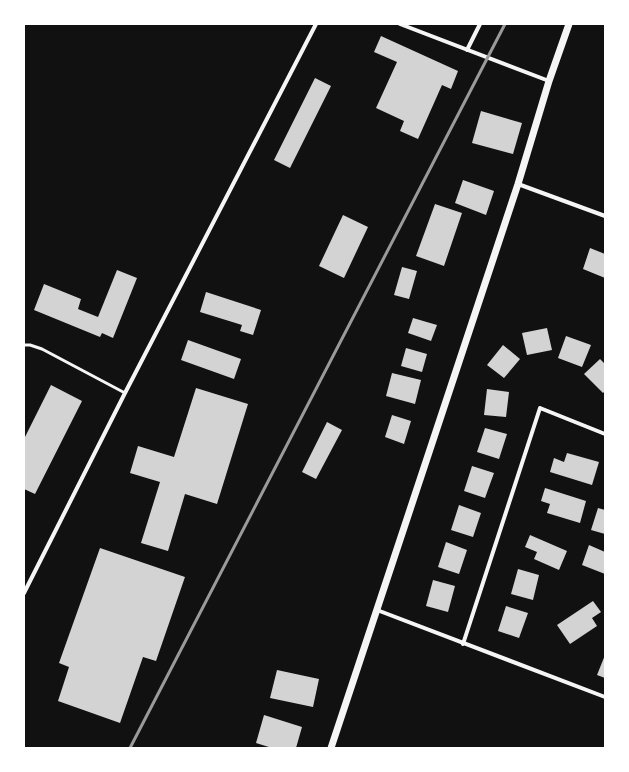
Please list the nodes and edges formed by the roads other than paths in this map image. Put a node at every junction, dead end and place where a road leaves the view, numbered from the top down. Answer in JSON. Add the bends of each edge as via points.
{"nodes":[{"id":1,"x":316,"y":24,"type":"edge"},
{"id":2,"x":400,"y":24,"type":"edge"},
{"id":3,"x":480,"y":24,"type":"edge"},
{"id":4,"x":569,"y":24,"type":"edge"},
{"id":5,"x":467,"y":50,"type":"junction"},
{"id":6,"x":549,"y":81,"type":"junction"},
{"id":7,"x":518,"y":184,"type":"junction"},
{"id":8,"x":605,"y":216,"type":"edge"},
{"id":9,"x":24,"y":345,"type":"edge"},
{"id":10,"x":125,"y":393,"type":"junction"},
{"id":11,"x":605,"y":434,"type":"edge"},
{"id":12,"x":24,"y":593,"type":"edge"},
{"id":13,"x":377,"y":610,"type":"junction"},
{"id":14,"x":463,"y":644,"type":"junction"},
{"id":15,"x":605,"y":697,"type":"edge"},
{"id":16,"x":331,"y":748,"type":"edge"}],
"edges":[{"from":1,"to":10,"type":"street"},
{"from":2,"to":5,"type":"street"},
{"from":3,"to":5,"type":"street"},
{"from":4,"to":6,"type":"street"},
{"from":5,"to":6,"type":"street"},
{"from":6,"to":7,"type":"street"},
{"from":7,"to":8,"type":"street"},
{"from":7,"to":13,"type":"street"},
{"from":9,"to":10,"type":"lane","via":[[42,349]]},
{"from":10,"to":12,"type":"street"},
{"from":11,"to":14,"type":"street","via":[[540,408]]},
{"from":13,"to":14,"type":"street"},
{"from":13,"to":16,"type":"street"},
{"from":14,"to":15,"type":"street"}]}
